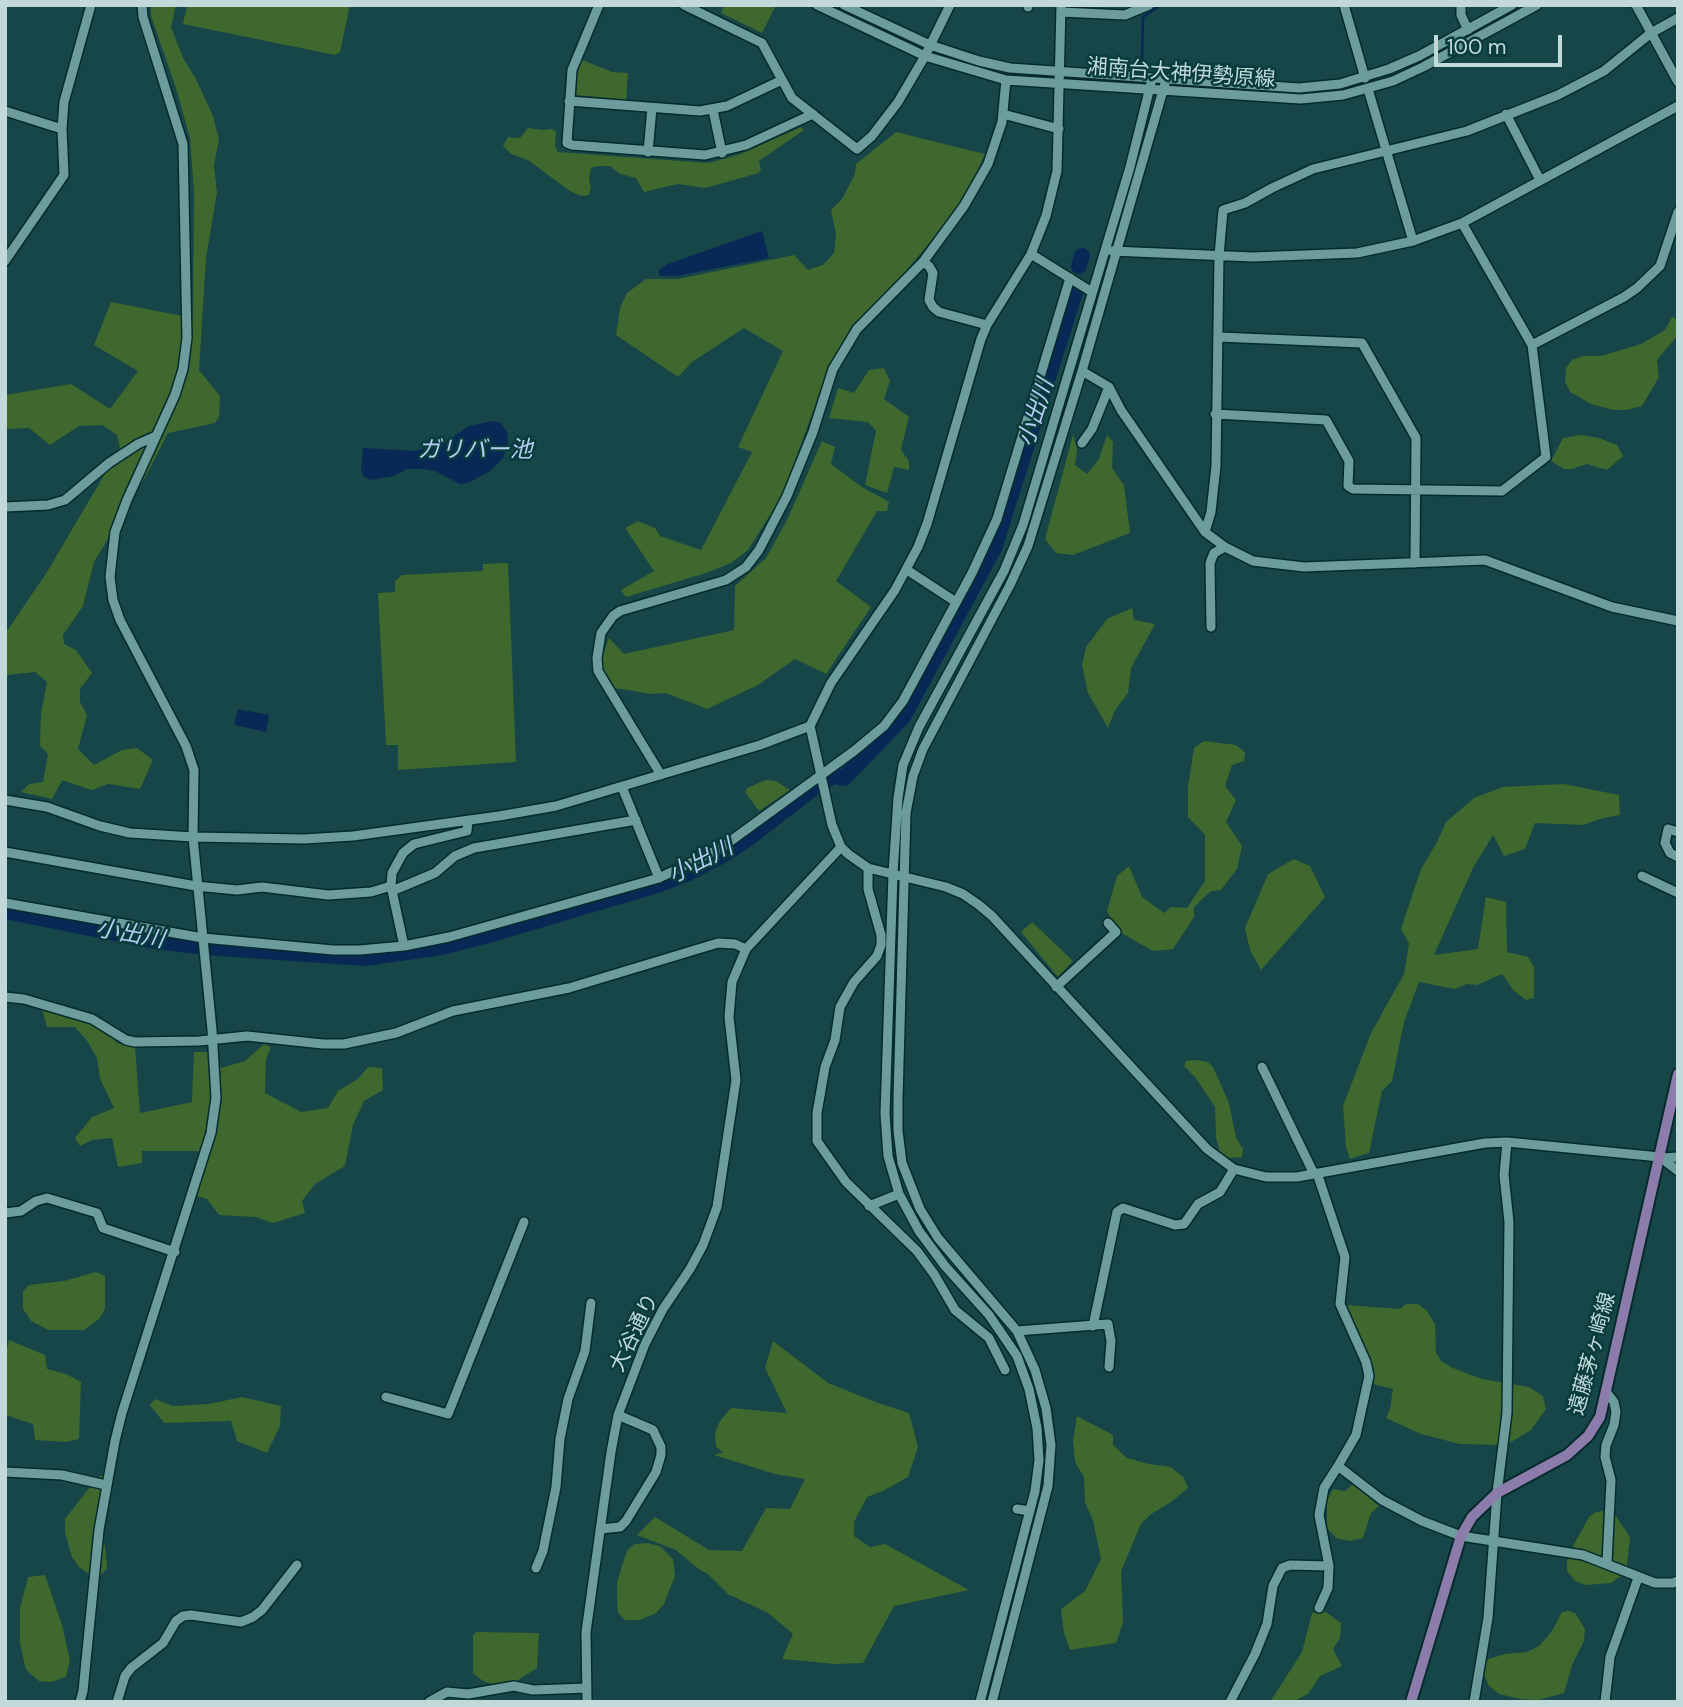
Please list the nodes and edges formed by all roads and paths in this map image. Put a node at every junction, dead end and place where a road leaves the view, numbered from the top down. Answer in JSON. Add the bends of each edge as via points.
{"nodes":[{"id":1,"x":91,"y":5,"type":"edge"},
{"id":2,"x":142,"y":5,"type":"edge"},
{"id":3,"x":599,"y":5,"type":"edge"},
{"id":4,"x":684,"y":5,"type":"edge"},
{"id":5,"x":817,"y":5,"type":"edge"},
{"id":6,"x":844,"y":5,"type":"edge"},
{"id":7,"x":950,"y":5,"type":"edge"},
{"id":8,"x":1149,"y":5,"type":"edge"},
{"id":9,"x":1344,"y":5,"type":"edge"},
{"id":10,"x":1461,"y":5,"type":"edge"},
{"id":11,"x":1512,"y":5,"type":"edge"},
{"id":12,"x":1537,"y":5,"type":"edge"},
{"id":13,"x":1636,"y":5,"type":"edge"},
{"id":14,"x":1061,"y":9,"type":"edge"},
{"id":15,"x":1678,"y":18,"type":"edge"},
{"id":16,"x":1468,"y":30,"type":"junction"},
{"id":17,"x":1651,"y":33,"type":"junction"},
{"id":18,"x":930,"y":45,"type":"junction"},
{"id":19,"x":925,"y":56,"type":"junction"},
{"id":20,"x":1059,"y":72,"type":"junction"},
{"id":21,"x":1365,"y":78,"type":"junction"},
{"id":22,"x":1152,"y":79,"type":"junction"},
{"id":23,"x":782,"y":80,"type":"junction"},
{"id":24,"x":1006,"y":80,"type":"junction"},
{"id":25,"x":1166,"y":80,"type":"junction"},
{"id":26,"x":1678,"y":82,"type":"edge"},
{"id":27,"x":1059,"y":84,"type":"junction"},
{"id":28,"x":1368,"y":89,"type":"junction"},
{"id":29,"x":1149,"y":90,"type":"junction"},
{"id":30,"x":1164,"y":91,"type":"junction"},
{"id":31,"x":569,"y":101,"type":"junction"},
{"id":32,"x":1678,"y":106,"type":"edge"},
{"id":33,"x":652,"y":108,"type":"junction"},
{"id":34,"x":713,"y":110,"type":"junction"},
{"id":35,"x":5,"y":111,"type":"edge"},
{"id":36,"x":813,"y":114,"type":"junction"},
{"id":37,"x":1003,"y":114,"type":"junction"},
{"id":38,"x":1506,"y":114,"type":"junction"},
{"id":39,"x":62,"y":129,"type":"junction"},
{"id":40,"x":1059,"y":129,"type":"junction"},
{"id":41,"x":1387,"y":150,"type":"junction"},
{"id":42,"x":648,"y":152,"type":"junction"},
{"id":43,"x":722,"y":153,"type":"junction"},
{"id":44,"x":1540,"y":180,"type":"junction"},
{"id":45,"x":1678,"y":212,"type":"edge"},
{"id":46,"x":1462,"y":223,"type":"junction"},
{"id":47,"x":1413,"y":241,"type":"junction"},
{"id":48,"x":1104,"y":250,"type":"junction"},
{"id":49,"x":1116,"y":252,"type":"junction"},
{"id":50,"x":1031,"y":254,"type":"junction"},
{"id":51,"x":1219,"y":256,"type":"junction"},
{"id":52,"x":5,"y":261,"type":"edge"},
{"id":53,"x":923,"y":262,"type":"junction"},
{"id":54,"x":1070,"y":278,"type":"junction"},
{"id":55,"x":1092,"y":292,"type":"junction"},
{"id":56,"x":987,"y":325,"type":"junction"},
{"id":57,"x":1219,"y":337,"type":"junction"},
{"id":58,"x":1532,"y":345,"type":"junction"},
{"id":59,"x":1082,"y":371,"type":"junction"},
{"id":60,"x":1109,"y":387,"type":"junction"},
{"id":61,"x":1215,"y":414,"type":"junction"},
{"id":62,"x":156,"y":436,"type":"junction"},
{"id":63,"x":1082,"y":443,"type":"dead end"},
{"id":64,"x":1414,"y":490,"type":"junction"},
{"id":65,"x":5,"y":507,"type":"edge"},
{"id":66,"x":1205,"y":532,"type":"junction"},
{"id":67,"x":1225,"y":547,"type":"junction"},
{"id":68,"x":1415,"y":563,"type":"junction"},
{"id":69,"x":907,"y":570,"type":"junction"},
{"id":70,"x":956,"y":602,"type":"junction"},
{"id":71,"x":1678,"y":621,"type":"edge"},
{"id":72,"x":1211,"y":626,"type":"dead end"},
{"id":73,"x":810,"y":726,"type":"junction"},
{"id":74,"x":660,"y":775,"type":"junction"},
{"id":75,"x":822,"y":780,"type":"junction"},
{"id":76,"x":622,"y":787,"type":"junction"},
{"id":77,"x":5,"y":800,"type":"edge"},
{"id":78,"x":636,"y":820,"type":"junction"},
{"id":79,"x":468,"y":821,"type":"junction"},
{"id":80,"x":1678,"y":832,"type":"edge"},
{"id":81,"x":192,"y":837,"type":"junction"},
{"id":82,"x":841,"y":846,"type":"junction"},
{"id":83,"x":5,"y":852,"type":"edge"},
{"id":84,"x":1678,"y":858,"type":"edge"},
{"id":85,"x":868,"y":868,"type":"junction"},
{"id":86,"x":893,"y":873,"type":"junction"},
{"id":87,"x":905,"y":876,"type":"junction"},
{"id":88,"x":1642,"y":876,"type":"dead end"},
{"id":89,"x":659,"y":878,"type":"junction"},
{"id":90,"x":196,"y":886,"type":"junction"},
{"id":91,"x":391,"y":889,"type":"junction"},
{"id":92,"x":1678,"y":893,"type":"edge"},
{"id":93,"x":5,"y":904,"type":"edge"},
{"id":94,"x":1108,"y":923,"type":"dead end"},
{"id":95,"x":204,"y":944,"type":"junction"},
{"id":96,"x":404,"y":947,"type":"junction"},
{"id":97,"x":746,"y":949,"type":"junction"},
{"id":98,"x":1056,"y":987,"type":"junction"},
{"id":99,"x":5,"y":998,"type":"edge"},
{"id":100,"x":212,"y":1039,"type":"junction"},
{"id":101,"x":1262,"y":1067,"type":"dead end"},
{"id":102,"x":1678,"y":1073,"type":"edge"},
{"id":103,"x":1507,"y":1142,"type":"junction"},
{"id":104,"x":1661,"y":1157,"type":"junction"},
{"id":105,"x":1678,"y":1157,"type":"edge"},
{"id":106,"x":1234,"y":1169,"type":"junction"},
{"id":107,"x":1678,"y":1171,"type":"edge"},
{"id":108,"x":1315,"y":1174,"type":"junction"},
{"id":109,"x":899,"y":1194,"type":"junction"},
{"id":110,"x":869,"y":1206,"type":"junction"},
{"id":111,"x":5,"y":1213,"type":"edge"},
{"id":112,"x":524,"y":1222,"type":"dead end"},
{"id":113,"x":174,"y":1252,"type":"junction"},
{"id":114,"x":592,"y":1303,"type":"dead end"},
{"id":115,"x":1093,"y":1326,"type":"junction"},
{"id":116,"x":1017,"y":1331,"type":"junction"},
{"id":117,"x":1109,"y":1367,"type":"dead end"},
{"id":118,"x":1004,"y":1370,"type":"dead end"},
{"id":119,"x":1607,"y":1393,"type":"junction"},
{"id":120,"x":386,"y":1397,"type":"dead end"},
{"id":121,"x":618,"y":1415,"type":"junction"},
{"id":122,"x":1338,"y":1466,"type":"junction"},
{"id":123,"x":5,"y":1472,"type":"edge"},
{"id":124,"x":106,"y":1485,"type":"junction"},
{"id":125,"x":1497,"y":1493,"type":"junction"},
{"id":126,"x":1017,"y":1509,"type":"dead end"},
{"id":127,"x":1030,"y":1511,"type":"junction"},
{"id":128,"x":600,"y":1529,"type":"junction"},
{"id":129,"x":1461,"y":1536,"type":"junction"},
{"id":130,"x":1494,"y":1540,"type":"junction"},
{"id":131,"x":1607,"y":1563,"type":"junction"},
{"id":132,"x":297,"y":1565,"type":"dead end"},
{"id":133,"x":1329,"y":1566,"type":"junction"},
{"id":134,"x":536,"y":1569,"type":"dead end"},
{"id":135,"x":1638,"y":1578,"type":"junction"},
{"id":136,"x":1678,"y":1581,"type":"edge"},
{"id":137,"x":1319,"y":1608,"type":"dead end"},
{"id":138,"x":587,"y":1688,"type":"junction"},
{"id":139,"x":80,"y":1702,"type":"edge"},
{"id":140,"x":117,"y":1702,"type":"edge"},
{"id":141,"x":429,"y":1702,"type":"edge"},
{"id":142,"x":587,"y":1702,"type":"edge"},
{"id":143,"x":980,"y":1702,"type":"edge"},
{"id":144,"x":992,"y":1702,"type":"edge"},
{"id":145,"x":1230,"y":1702,"type":"edge"},
{"id":146,"x":1411,"y":1702,"type":"edge"},
{"id":147,"x":1474,"y":1702,"type":"edge"},
{"id":148,"x":1605,"y":1702,"type":"edge"}],
"edges":[{"from":1,"to":39,"type":"street","via":[[64,102]]},
{"from":2,"to":62,"type":"street","via":[[183,144],[187,338],[183,369]]},
{"from":3,"to":31,"type":"street","via":[[575,58]]},
{"from":4,"to":23,"type":"street","via":[[762,43]]},
{"from":5,"to":19,"type":"street","name":"湘南台大神伊勢原線"},
{"from":6,"to":18,"type":"street","name":"湘南台大神伊勢原線"},
{"from":7,"to":18,"type":"street"},
{"from":8,"to":14,"type":"street","via":[[1125,15]]},
{"from":9,"to":21,"type":"street"},
{"from":10,"to":16,"type":"street"},
{"from":11,"to":16,"type":"street","name":"湘南台大神伊勢原線"},
{"from":12,"to":28,"type":"street","name":"湘南台大神伊勢原線","via":[[1423,67]]},
{"from":13,"to":17,"type":"street"},
{"from":14,"to":20,"type":"street"},
{"from":15,"to":17,"type":"street"},
{"from":16,"to":21,"type":"street","name":"湘南台大神伊勢原線","via":[[1419,57]]},
{"from":17,"to":26,"type":"street"},
{"from":17,"to":38,"type":"street","via":[[1604,71]]},
{"from":18,"to":19,"type":"street"},
{"from":18,"to":20,"type":"street","name":"湘南台大神伊勢原線","via":[[1010,68]]},
{"from":19,"to":24,"type":"street","name":"湘南台大神伊勢原線"},
{"from":19,"to":36,"type":"street","via":[[898,102],[857,149]]},
{"from":20,"to":22,"type":"street","name":"湘南台大神伊勢原線"},
{"from":20,"to":27,"type":"street"},
{"from":21,"to":25,"type":"street","name":"湘南台大神伊勢原線","via":[[1299,88]]},
{"from":22,"to":25,"type":"street","name":"湘南台大神伊勢原線"},
{"from":22,"to":29,"type":"street"},
{"from":23,"to":34,"type":"street"},
{"from":23,"to":36,"type":"street","via":[[792,98]]},
{"from":24,"to":27,"type":"street","name":"湘南台大神伊勢原線"},
{"from":24,"to":37,"type":"street"},
{"from":25,"to":30,"type":"street"},
{"from":27,"to":29,"type":"street","name":"湘南台大神伊勢原線"},
{"from":27,"to":40,"type":"street"},
{"from":28,"to":30,"type":"street","name":"湘南台大神伊勢原線","via":[[1301,99]]},
{"from":28,"to":41,"type":"street"},
{"from":29,"to":30,"type":"street","name":"湘南台大神伊勢原線"},
{"from":29,"to":48,"type":"street"},
{"from":30,"to":49,"type":"street"},
{"from":31,"to":33,"type":"street"},
{"from":31,"to":42,"type":"street","via":[[567,143]]},
{"from":32,"to":44,"type":"street"},
{"from":33,"to":34,"type":"street"},
{"from":33,"to":42,"type":"street"},
{"from":34,"to":43,"type":"street"},
{"from":35,"to":39,"type":"street"},
{"from":36,"to":43,"type":"street"},
{"from":37,"to":40,"type":"street"},
{"from":37,"to":53,"type":"street","via":[[988,164]]},
{"from":38,"to":41,"type":"street","via":[[1467,131]]},
{"from":38,"to":44,"type":"street"},
{"from":39,"to":52,"type":"street","via":[[64,175]]},
{"from":40,"to":50,"type":"street","via":[[1052,194]]},
{"from":41,"to":47,"type":"street"},
{"from":41,"to":51,"type":"street","via":[[1313,169],[1223,210]]},
{"from":42,"to":43,"type":"street"},
{"from":44,"to":46,"type":"street"},
{"from":45,"to":58,"type":"street","via":[[1660,266],[1637,288]]},
{"from":46,"to":47,"type":"street"},
{"from":46,"to":58,"type":"street"},
{"from":47,"to":51,"type":"street","via":[[1357,253]]},
{"from":48,"to":49,"type":"street"},
{"from":48,"to":55,"type":"street"},
{"from":49,"to":51,"type":"street"},
{"from":49,"to":59,"type":"street"},
{"from":50,"to":54,"type":"street"},
{"from":50,"to":56,"type":"street"},
{"from":51,"to":57,"type":"street"},
{"from":53,"to":56,"type":"street","via":[[933,273],[929,300],[933,307]]},
{"from":53,"to":74,"type":"street","via":[[857,330],[833,369],[787,496],[746,567],[726,580],[620,611],[601,632],[598,671]]},
{"from":54,"to":55,"type":"street"},
{"from":54,"to":70,"type":"street","via":[[997,520]]},
{"from":55,"to":86,"type":"street","via":[[1023,526],[903,765]]},
{"from":56,"to":69,"type":"street","via":[[927,524]]},
{"from":57,"to":61,"type":"street"},
{"from":57,"to":64,"type":"street","via":[[1362,343],[1416,438]]},
{"from":58,"to":64,"type":"street","via":[[1546,457],[1502,491]]},
{"from":59,"to":60,"type":"street"},
{"from":59,"to":87,"type":"street","via":[[1028,546],[923,748],[906,813]]},
{"from":60,"to":63,"type":"street"},
{"from":60,"to":66,"type":"street"},
{"from":61,"to":64,"type":"street","via":[[1326,420],[1349,461],[1348,486]]},
{"from":61,"to":66,"type":"street","via":[[1216,466],[1212,512]]},
{"from":62,"to":65,"type":"street","via":[[110,463],[65,500]]},
{"from":62,"to":81,"type":"street","via":[[115,531],[110,577],[120,620],[191,758],[195,787]]},
{"from":64,"to":68,"type":"street"},
{"from":66,"to":67,"type":"street"},
{"from":67,"to":68,"type":"street","via":[[1253,561],[1304,567]]},
{"from":67,"to":72,"type":"street","via":[[1214,552],[1210,563]]},
{"from":68,"to":71,"type":"street","via":[[1485,561],[1612,607]]},
{"from":69,"to":70,"type":"street"},
{"from":69,"to":73,"type":"street","via":[[831,683]]},
{"from":70,"to":75,"type":"street","via":[[895,713]]},
{"from":73,"to":74,"type":"street"},
{"from":73,"to":75,"type":"street"},
{"from":74,"to":76,"type":"street"},
{"from":75,"to":82,"type":"street"},
{"from":75,"to":89,"type":"street","via":[[721,848]]},
{"from":76,"to":78,"type":"street"},
{"from":76,"to":79,"type":"street","via":[[556,806]]},
{"from":77,"to":81,"type":"street","via":[[47,807],[130,833]]},
{"from":78,"to":89,"type":"street"},
{"from":78,"to":91,"type":"street","via":[[474,848],[455,856],[435,873]]},
{"from":79,"to":81,"type":"street","via":[[304,839]]},
{"from":79,"to":91,"type":"street","via":[[467,831],[414,844],[403,853],[392,873]]},
{"from":80,"to":84,"type":"street","via":[[1668,829],[1664,843]]},
{"from":81,"to":90,"type":"street"},
{"from":82,"to":85,"type":"street"},
{"from":82,"to":97,"type":"street","name":"大谷通り"},
{"from":83,"to":90,"type":"street"},
{"from":85,"to":86,"type":"street"},
{"from":85,"to":110,"type":"street","via":[[881,945],[840,1007],[816,1126],[817,1141],[825,1154]]},
{"from":86,"to":87,"type":"street"},
{"from":86,"to":109,"type":"street","via":[[886,1114],[888,1156]]},
{"from":87,"to":98,"type":"street","via":[[946,887],[979,905]]},
{"from":87,"to":116,"type":"street","via":[[898,1099],[902,1163],[920,1209],[938,1238]]},
{"from":88,"to":92,"type":"street"},
{"from":89,"to":96,"type":"street"},
{"from":90,"to":91,"type":"street","via":[[328,895]]},
{"from":90,"to":95,"type":"street"},
{"from":91,"to":96,"type":"street"},
{"from":93,"to":95,"type":"street"},
{"from":94,"to":98,"type":"street","via":[[1116,932]]},
{"from":95,"to":96,"type":"street","via":[[333,950]]},
{"from":95,"to":100,"type":"street"},
{"from":97,"to":100,"type":"street","via":[[718,943],[569,988],[453,1011],[371,1040],[323,1044],[270,1037]]},
{"from":97,"to":121,"type":"street","name":"大谷通り","via":[[732,982],[729,1004],[736,1080],[718,1207],[704,1245],[649,1335]]},
{"from":98,"to":106,"type":"street","via":[[1207,1149]]},
{"from":99,"to":100,"type":"street","via":[[92,1019],[135,1042]]},
{"from":100,"to":113,"type":"street","via":[[215,1113]]},
{"from":101,"to":108,"type":"street"},
{"from":102,"to":104,"type":"main road","name":"遠藤茅ヶ崎線"},
{"from":103,"to":104,"type":"street"},
{"from":103,"to":108,"type":"street"},
{"from":103,"to":125,"type":"street","via":[[1507,1413]]},
{"from":104,"to":105,"type":"street"},
{"from":104,"to":107,"type":"street"},
{"from":104,"to":119,"type":"main road","name":"遠藤茅ヶ崎線"},
{"from":106,"to":108,"type":"street","via":[[1266,1177]]},
{"from":106,"to":115,"type":"street","via":[[1220,1192],[1198,1204],[1184,1224],[1123,1208],[1117,1212]]},
{"from":108,"to":122,"type":"street","via":[[1345,1257],[1340,1304],[1369,1376],[1356,1435]]},
{"from":109,"to":110,"type":"street"},
{"from":109,"to":127,"type":"street","via":[[919,1231],[1017,1356],[1037,1427],[1039,1460]]},
{"from":110,"to":118,"type":"street","via":[[917,1251],[955,1310],[989,1338]]},
{"from":111,"to":113,"type":"street","via":[[47,1198],[97,1213],[103,1228]]},
{"from":112,"to":120,"type":"street","via":[[448,1414]]},
{"from":113,"to":124,"type":"street","via":[[122,1413]]},
{"from":114,"to":134,"type":"street","via":[[584,1351],[568,1399],[556,1487]]},
{"from":115,"to":116,"type":"street"},
{"from":115,"to":117,"type":"street","via":[[1108,1324]]},
{"from":116,"to":144,"type":"street","via":[[1035,1370],[1051,1445],[1048,1486]]},
{"from":119,"to":125,"type":"main road","name":"遠藤茅ヶ崎線","via":[[1600,1417],[1573,1450]]},
{"from":119,"to":131,"type":"street","via":[[1615,1412],[1605,1445],[1611,1480]]},
{"from":121,"to":128,"type":"street","name":"大谷通り"},
{"from":121,"to":128,"type":"street","via":[[653,1430],[661,1455],[656,1472],[626,1521],[620,1527]]},
{"from":122,"to":129,"type":"street","via":[[1382,1500]]},
{"from":122,"to":133,"type":"street","via":[[1324,1488],[1319,1515]]},
{"from":123,"to":124,"type":"street","via":[[62,1475]]},
{"from":124,"to":139,"type":"street"},
{"from":125,"to":129,"type":"main road","name":"遠藤茅ヶ崎線"},
{"from":125,"to":130,"type":"street"},
{"from":126,"to":127,"type":"street"},
{"from":127,"to":143,"type":"street"},
{"from":128,"to":138,"type":"street","name":"大谷通り","via":[[586,1632]]},
{"from":129,"to":130,"type":"street"},
{"from":129,"to":146,"type":"main road","name":"遠藤茅ヶ崎線"},
{"from":130,"to":131,"type":"street"},
{"from":130,"to":147,"type":"street","via":[[1488,1618]]},
{"from":131,"to":135,"type":"street"},
{"from":132,"to":140,"type":"street","via":[[253,1617],[241,1622],[191,1615],[176,1621],[163,1643],[125,1676]]},
{"from":133,"to":137,"type":"street","via":[[1328,1588]]},
{"from":133,"to":145,"type":"street","via":[[1282,1568],[1273,1587],[1267,1624]]},
{"from":135,"to":136,"type":"street","via":[[1655,1583]]},
{"from":135,"to":148,"type":"street","via":[[1610,1657]]},
{"from":138,"to":141,"type":"street","via":[[514,1686],[468,1694],[447,1692]]},
{"from":138,"to":142,"type":"street","name":"大谷通り"}]}
